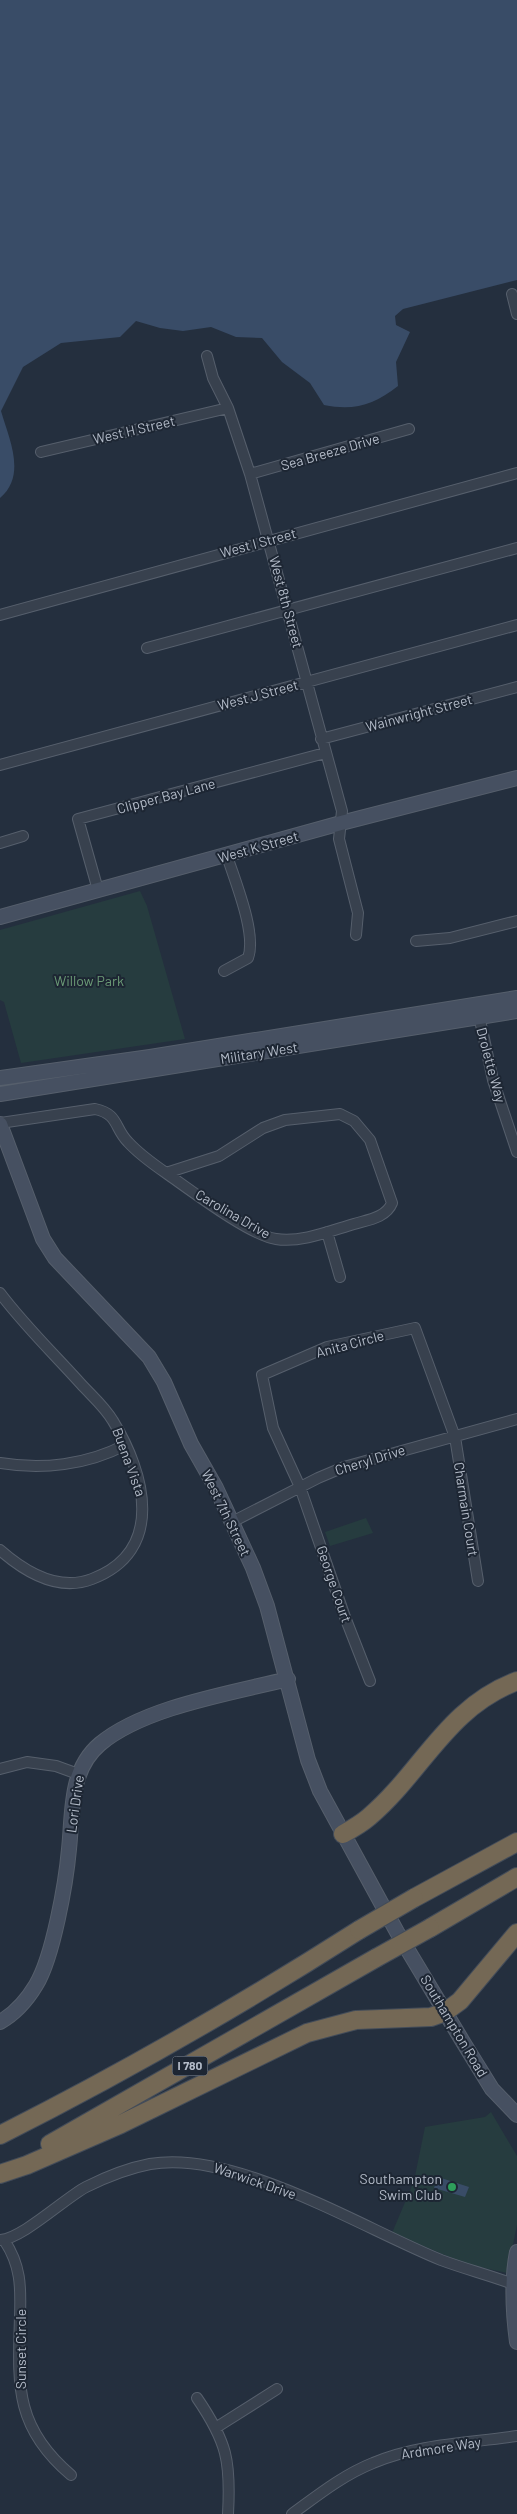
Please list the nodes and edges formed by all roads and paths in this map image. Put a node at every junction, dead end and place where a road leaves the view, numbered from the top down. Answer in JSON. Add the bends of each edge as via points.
{"nodes":[{"id":1,"x":512,"y":294,"type":"dead end"},
{"id":2,"x":517,"y":314,"type":"edge"},
{"id":3,"x":207,"y":356,"type":"dead end"},
{"id":4,"x":228,"y":408,"type":"junction"},
{"id":5,"x":409,"y":429,"type":"dead end"},
{"id":6,"x":41,"y":452,"type":"dead end"},
{"id":7,"x":517,"y":473,"type":"edge"},
{"id":8,"x":250,"y":474,"type":"junction"},
{"id":9,"x":269,"y":541,"type":"junction"},
{"id":10,"x":517,"y":548,"type":"edge"},
{"id":11,"x":289,"y":611,"type":"junction"},
{"id":12,"x":0,"y":615,"type":"edge"},
{"id":13,"x":517,"y":625,"type":"edge"},
{"id":14,"x":147,"y":648,"type":"dead end"},
{"id":15,"x":307,"y":682,"type":"junction"},
{"id":16,"x":517,"y":688,"type":"edge"},
{"id":17,"x":321,"y":739,"type":"junction"},
{"id":18,"x":325,"y":753,"type":"junction"},
{"id":19,"x":0,"y":765,"type":"edge"},
{"id":20,"x":517,"y":778,"type":"edge"},
{"id":21,"x":341,"y":823,"type":"junction"},
{"id":22,"x":23,"y":836,"type":"dead end"},
{"id":23,"x":0,"y":842,"type":"edge"},
{"id":24,"x":227,"y":856,"type":"junction"},
{"id":25,"x":98,"y":890,"type":"junction"},
{"id":26,"x":0,"y":917,"type":"edge"},
{"id":27,"x":517,"y":921,"type":"edge"},
{"id":28,"x":356,"y":935,"type":"dead end"},
{"id":29,"x":416,"y":941,"type":"dead end"},
{"id":30,"x":224,"y":972,"type":"dead end"},
{"id":31,"x":517,"y":998,"type":"edge"},
{"id":32,"x":477,"y":1011,"type":"junction"},
{"id":33,"x":517,"y":1011,"type":"edge"},
{"id":34,"x":0,"y":1078,"type":"edge"},
{"id":35,"x":0,"y":1094,"type":"edge"},
{"id":36,"x":0,"y":1124,"type":"edge"},
{"id":37,"x":517,"y":1152,"type":"edge"},
{"id":38,"x":166,"y":1173,"type":"junction"},
{"id":39,"x":327,"y":1232,"type":"junction"},
{"id":40,"x":340,"y":1277,"type":"dead end"},
{"id":41,"x":0,"y":1293,"type":"edge"},
{"id":42,"x":517,"y":1419,"type":"edge"},
{"id":43,"x":455,"y":1437,"type":"junction"},
{"id":44,"x":125,"y":1445,"type":"junction"},
{"id":45,"x":0,"y":1463,"type":"edge"},
{"id":46,"x":300,"y":1487,"type":"junction"},
{"id":47,"x":232,"y":1522,"type":"junction"},
{"id":48,"x":0,"y":1550,"type":"edge"},
{"id":49,"x":478,"y":1581,"type":"dead end"},
{"id":50,"x":288,"y":1679,"type":"junction"},
{"id":51,"x":370,"y":1681,"type":"dead end"},
{"id":52,"x":517,"y":1681,"type":"edge"},
{"id":53,"x":517,"y":1689,"type":"edge"},
{"id":54,"x":486,"y":1697,"type":"junction"},
{"id":55,"x":0,"y":1769,"type":"edge"},
{"id":56,"x":78,"y":1774,"type":"junction"},
{"id":57,"x":517,"y":1831,"type":"edge"},
{"id":58,"x":343,"y":1834,"type":"junction"},
{"id":59,"x":517,"y":1842,"type":"edge"},
{"id":60,"x":472,"y":1865,"type":"junction"},
{"id":61,"x":517,"y":1877,"type":"edge"},
{"id":62,"x":397,"y":1932,"type":"joint"},
{"id":63,"x":517,"y":1932,"type":"edge"},
{"id":64,"x":445,"y":2012,"type":"junction"},
{"id":65,"x":0,"y":2022,"type":"edge"},
{"id":66,"x":517,"y":2115,"type":"edge"},
{"id":67,"x":0,"y":2135,"type":"edge"},
{"id":68,"x":0,"y":2168,"type":"edge"},
{"id":69,"x":0,"y":2174,"type":"edge"},
{"id":70,"x":2,"y":2240,"type":"edge"},
{"id":71,"x":517,"y":2252,"type":"edge"},
{"id":72,"x":513,"y":2284,"type":"junction"},
{"id":73,"x":517,"y":2342,"type":"edge"},
{"id":74,"x":277,"y":2389,"type":"dead end"},
{"id":75,"x":197,"y":2398,"type":"dead end"},
{"id":76,"x":217,"y":2427,"type":"junction"},
{"id":77,"x":517,"y":2436,"type":"edge"},
{"id":78,"x":72,"y":2475,"type":"dead end"},
{"id":79,"x":228,"y":2514,"type":"edge"},
{"id":80,"x":292,"y":2514,"type":"edge"}],
"edges":[{"from":1,"to":2,"type":"street"},
{"from":3,"to":4,"type":"street","name":"West 8th Street","via":[[213,378]]},
{"from":4,"to":6,"type":"street","name":"West H Street"},
{"from":4,"to":8,"type":"street","name":"West 8th Street"},
{"from":5,"to":8,"type":"street","name":"Sea Breeze Drive"},
{"from":7,"to":9,"type":"street","name":"West I Street"},
{"from":8,"to":9,"type":"street","name":"West 8th Street"},
{"from":9,"to":11,"type":"street","name":"West 8th Street"},
{"from":9,"to":12,"type":"street","name":"West I Street"},
{"from":10,"to":11,"type":"street"},
{"from":11,"to":14,"type":"street"},
{"from":11,"to":15,"type":"street","name":"West 8th Street"},
{"from":13,"to":15,"type":"street","name":"West J Street"},
{"from":15,"to":17,"type":"street","name":"West 8th Street"},
{"from":15,"to":19,"type":"street","name":"West J Street"},
{"from":16,"to":17,"type":"street","name":"Wainwright Street"},
{"from":17,"to":18,"type":"street","name":"West 8th Street"},
{"from":18,"to":21,"type":"street","name":"West 8th Street","via":[[342,811]]},
{"from":18,"to":25,"type":"street","name":"Clipper Bay Lane","via":[[78,820]]},
{"from":20,"to":21,"type":"street","name":"West K Street"},
{"from":21,"to":24,"type":"street","name":"West K Street"},
{"from":21,"to":28,"type":"street","name":"West 8th Street","via":[[339,839],[358,913]]},
{"from":22,"to":23,"type":"street"},
{"from":24,"to":25,"type":"street","name":"West K Street"},
{"from":24,"to":30,"type":"street","via":[[251,950],[248,958]]},
{"from":25,"to":26,"type":"street","name":"West K Street"},
{"from":27,"to":29,"type":"street","via":[[450,938]]},
{"from":31,"to":32,"type":"street","name":"Military West"},
{"from":32,"to":33,"type":"street","name":"Military West"},
{"from":32,"to":34,"type":"street","name":"Military West"},
{"from":32,"to":35,"type":"street","name":"Military West"},
{"from":32,"to":37,"type":"street","name":"Drolette Way","via":[[493,1080]]},
{"from":36,"to":38,"type":"street","name":"Carolina Drive","via":[[95,1109],[105,1111],[113,1117],[126,1140]]},
{"from":36,"to":47,"type":"street","name":"West 7th Street","via":[[43,1239],[55,1258],[149,1357]]},
{"from":38,"to":39,"type":"street","name":"Carolina Drive","via":[[268,1237],[292,1240]]},
{"from":38,"to":39,"type":"street","name":"Carolina Drive","via":[[219,1156],[263,1128],[285,1120],[340,1114],[354,1121],[370,1140],[392,1203],[390,1209],[380,1215]]},
{"from":39,"to":40,"type":"street"},
{"from":41,"to":44,"type":"street","name":"Buena Vista","via":[[104,1409]]},
{"from":42,"to":43,"type":"street","name":"Cheryl Drive"},
{"from":43,"to":46,"type":"street","name":"Cheryl Drive","via":[[344,1467]]},
{"from":43,"to":46,"type":"street","name":"Anita Circle","via":[[415,1328],[327,1347],[262,1375],[273,1428]]},
{"from":43,"to":49,"type":"street","name":"Charmain Court"},
{"from":44,"to":45,"type":"street","via":[[97,1457],[56,1465]]},
{"from":44,"to":48,"type":"street","name":"Buena Vista","via":[[139,1483],[144,1514],[135,1543],[114,1567],[87,1581],[56,1582],[31,1573]]},
{"from":46,"to":47,"type":"street","name":"Cheryl Drive"},
{"from":46,"to":51,"type":"street","name":"George Court"},
{"from":47,"to":50,"type":"street","name":"West 7th Street","via":[[268,1606]]},
{"from":50,"to":56,"type":"street","name":"Lori Drive","via":[[130,1724],[100,1744],[85,1759]]},
{"from":50,"to":58,"type":"street","name":"West 7th Street","via":[[308,1760]]},
{"from":52,"to":54,"type":"highway","via":[[496,1689]]},
{"from":53,"to":54,"type":"highway"},
{"from":54,"to":58,"type":"highway","via":[[450,1725],[379,1808]]},
{"from":55,"to":56,"type":"street","via":[[27,1762],[56,1766]]},
{"from":56,"to":65,"type":"street","name":"Lori Drive","via":[[62,1896],[44,1965],[29,1997]]},
{"from":57,"to":60,"type":"highway","via":[[485,1851]]},
{"from":58,"to":62,"type":"street","name":"West 7th Street"},
{"from":59,"to":60,"type":"highway","number":"I 780"},
{"from":60,"to":67,"type":"highway","number":"I 780","bridge":true,"via":[[307,1964]]},
{"from":61,"to":68,"type":"highway","number":"I 780","bridge":true,"via":[[82,2127]]},
{"from":62,"to":64,"type":"street","name":"Southampton Road"},
{"from":63,"to":64,"type":"highway","via":[[460,2001]]},
{"from":64,"to":66,"type":"street","name":"Southampton Road","via":[[492,2090]]},
{"from":64,"to":69,"type":"highway","via":[[431,2017],[356,2020],[307,2033],[106,2131]]},
{"from":70,"to":72,"type":"street","name":"Warwick Drive","via":[[85,2187],[110,2176],[150,2164],[190,2162],[228,2169],[275,2186],[442,2260]]},
{"from":70,"to":78,"type":"street","name":"Sunset Circle","via":[[11,2249],[21,2278],[18,2371],[25,2414],[43,2444]]},
{"from":71,"to":72,"type":"street"},
{"from":72,"to":73,"type":"street"},
{"from":74,"to":76,"type":"street"},
{"from":75,"to":76,"type":"street"},
{"from":76,"to":79,"type":"street","via":[[227,2458]]},
{"from":77,"to":80,"type":"street","name":"Ardmore Way","via":[[408,2452],[374,2462],[340,2479]]}]}
